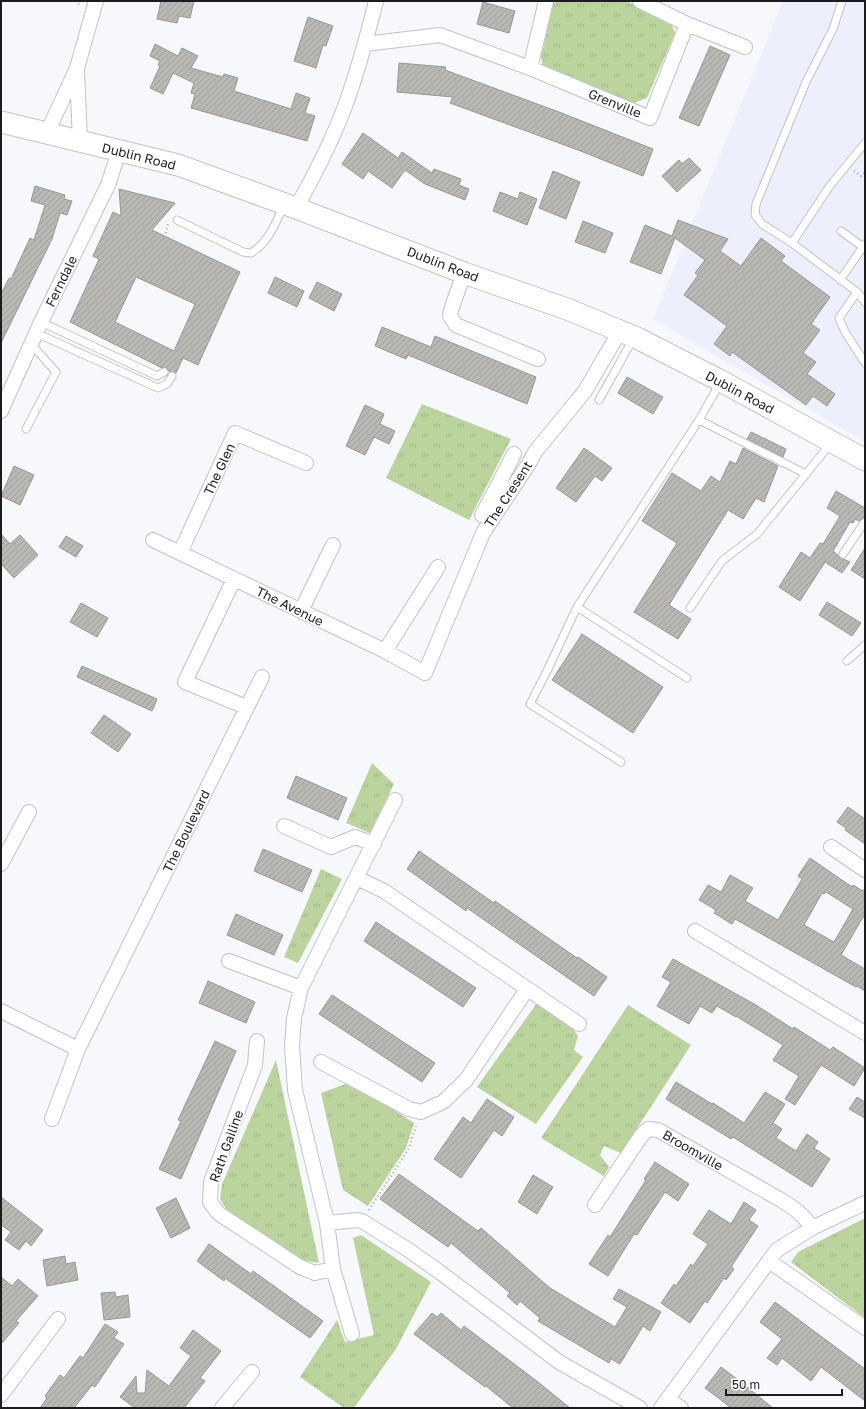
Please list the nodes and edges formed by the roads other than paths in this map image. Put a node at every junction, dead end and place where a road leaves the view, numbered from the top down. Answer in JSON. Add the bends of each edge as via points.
{"nodes":[{"id":1,"x":96,"y":1,"type":"edge"},
{"id":2,"x":376,"y":1,"type":"edge"},
{"id":3,"x":546,"y":1,"type":"edge"},
{"id":4,"x":640,"y":1,"type":"edge"},
{"id":5,"x":842,"y":1,"type":"edge"},
{"id":6,"x":687,"y":24,"type":"junction"},
{"id":7,"x":365,"y":44,"type":"junction"},
{"id":8,"x":745,"y":47,"type":"dead end"},
{"id":9,"x":77,"y":68,"type":"junction"},
{"id":10,"x":530,"y":68,"type":"junction"},
{"id":11,"x":1,"y":122,"type":"edge"},
{"id":12,"x":47,"y":133,"type":"junction"},
{"id":13,"x":80,"y":141,"type":"junction"},
{"id":14,"x":865,"y":142,"type":"edge"},
{"id":15,"x":119,"y":151,"type":"junction"},
{"id":16,"x":290,"y":206,"type":"junction"},
{"id":17,"x":177,"y":220,"type":"dead end"},
{"id":18,"x":841,"y":231,"type":"dead end"},
{"id":19,"x":792,"y":243,"type":"junction"},
{"id":20,"x":864,"y":245,"type":"edge"},
{"id":21,"x":464,"y":273,"type":"junction"},
{"id":22,"x":840,"y":280,"type":"junction"},
{"id":23,"x":857,"y":292,"type":"junction"},
{"id":24,"x":865,"y":302,"type":"edge"},
{"id":25,"x":36,"y":333,"type":"junction"},
{"id":26,"x":627,"y":334,"type":"junction"},
{"id":27,"x":538,"y":359,"type":"dead end"},
{"id":28,"x":865,"y":363,"type":"edge"},
{"id":29,"x":164,"y":372,"type":"dead end"},
{"id":30,"x":172,"y":376,"type":"dead end"},
{"id":31,"x":721,"y":381,"type":"junction"},
{"id":32,"x":599,"y":400,"type":"dead end"},
{"id":33,"x":1,"y":411,"type":"edge"},
{"id":34,"x":699,"y":420,"type":"junction"},
{"id":35,"x":26,"y":429,"type":"dead end"},
{"id":36,"x":831,"y":442,"type":"junction"},
{"id":37,"x":514,"y":454,"type":"dead end"},
{"id":38,"x":865,"y":460,"type":"edge"},
{"id":39,"x":306,"y":463,"type":"dead end"},
{"id":40,"x":806,"y":474,"type":"junction"},
{"id":41,"x":498,"y":485,"type":"junction"},
{"id":42,"x":510,"y":492,"type":"junction"},
{"id":43,"x":482,"y":515,"type":"dead end"},
{"id":44,"x":864,"y":523,"type":"dead end"},
{"id":45,"x":153,"y":540,"type":"dead end"},
{"id":46,"x":333,"y":545,"type":"dead end"},
{"id":47,"x":180,"y":553,"type":"junction"},
{"id":48,"x":844,"y":554,"type":"dead end"},
{"id":49,"x":438,"y":567,"type":"dead end"},
{"id":50,"x":234,"y":579,"type":"junction"},
{"id":51,"x":576,"y":607,"type":"junction"},
{"id":52,"x":690,"y":608,"type":"dead end"},
{"id":53,"x":301,"y":611,"type":"junction"},
{"id":54,"x":865,"y":644,"type":"edge"},
{"id":55,"x":385,"y":651,"type":"junction"},
{"id":56,"x":847,"y":661,"type":"dead end"},
{"id":57,"x":425,"y":673,"type":"joint"},
{"id":58,"x":262,"y":677,"type":"dead end"},
{"id":59,"x":687,"y":678,"type":"dead end"},
{"id":60,"x":246,"y":708,"type":"junction"},
{"id":61,"x":621,"y":762,"type":"dead end"},
{"id":62,"x":395,"y":800,"type":"dead end"},
{"id":63,"x":29,"y":812,"type":"dead end"},
{"id":64,"x":284,"y":826,"type":"dead end"},
{"id":65,"x":374,"y":844,"type":"junction"},
{"id":66,"x":831,"y":847,"type":"dead end"},
{"id":67,"x":1,"y":864,"type":"edge"},
{"id":68,"x":865,"y":870,"type":"edge"},
{"id":69,"x":357,"y":878,"type":"junction"},
{"id":70,"x":695,"y":931,"type":"dead end"},
{"id":71,"x":229,"y":961,"type":"dead end"},
{"id":72,"x":301,"y":988,"type":"junction"},
{"id":73,"x":527,"y":989,"type":"junction"},
{"id":74,"x":1,"y":1011,"type":"edge"},
{"id":75,"x":579,"y":1024,"type":"dead end"},
{"id":76,"x":865,"y":1033,"type":"edge"},
{"id":77,"x":257,"y":1041,"type":"dead end"},
{"id":78,"x":78,"y":1050,"type":"junction"},
{"id":79,"x":321,"y":1062,"type":"dead end"},
{"id":80,"x":52,"y":1119,"type":"dead end"},
{"id":81,"x":865,"y":1203,"type":"edge"},
{"id":82,"x":595,"y":1205,"type":"dead end"},
{"id":83,"x":327,"y":1223,"type":"junction"},
{"id":84,"x":812,"y":1228,"type":"junction"},
{"id":85,"x":769,"y":1261,"type":"junction"},
{"id":86,"x":333,"y":1269,"type":"junction"},
{"id":87,"x":58,"y":1319,"type":"dead end"},
{"id":88,"x":865,"y":1328,"type":"edge"},
{"id":89,"x":352,"y":1334,"type":"dead end"},
{"id":90,"x":252,"y":1372,"type":"dead end"},
{"id":91,"x":1,"y":1395,"type":"edge"},
{"id":92,"x":664,"y":1403,"type":"edge"},
{"id":93,"x":222,"y":1408,"type":"edge"},
{"id":94,"x":640,"y":1408,"type":"edge"},
{"id":95,"x":681,"y":1408,"type":"edge"}],
"edges":[{"from":1,"to":9,"type":"street"},
{"from":2,"to":7,"type":"street"},
{"from":3,"to":10,"type":"street"},
{"from":4,"to":6,"type":"street"},
{"from":5,"to":19,"type":"lane","via":[[833,29],[806,82],[756,204],[755,215],[762,224]]},
{"from":6,"to":8,"type":"street"},
{"from":6,"to":10,"type":"street","name":"Grenville","via":[[650,118]]},
{"from":7,"to":10,"type":"street","name":"Grenville","via":[[440,35]]},
{"from":7,"to":16,"type":"street","via":[[344,109],[318,168]]},
{"from":9,"to":12,"type":"street"},
{"from":9,"to":13,"type":"street"},
{"from":11,"to":12,"type":"main road","name":"Dublin Road"},
{"from":12,"to":13,"type":"main road","name":"Dublin Road"},
{"from":13,"to":15,"type":"main road","name":"Dublin Road"},
{"from":14,"to":19,"type":"lane","via":[[829,187]]},
{"from":15,"to":16,"type":"main road","name":"Dublin Road","via":[[178,165]]},
{"from":15,"to":25,"type":"street","name":"Ferndale","via":[[108,185]]},
{"from":16,"to":17,"type":"lane","via":[[268,239],[251,253],[243,252]]},
{"from":16,"to":21,"type":"main road","name":"Dublin Road"},
{"from":18,"to":20,"type":"lane"},
{"from":19,"to":22,"type":"lane"},
{"from":20,"to":22,"type":"lane"},
{"from":21,"to":26,"type":"main road","name":"Dublin Road","via":[[567,309]]},
{"from":21,"to":27,"type":"street","via":[[450,316],[456,325]]},
{"from":22,"to":23,"type":"lane"},
{"from":23,"to":24,"type":"lane"},
{"from":23,"to":28,"type":"lane","via":[[839,318],[844,332]]},
{"from":25,"to":29,"type":"lane","via":[[157,376]]},
{"from":25,"to":30,"type":"lane","via":[[158,388],[166,384]]},
{"from":25,"to":33,"type":"street","name":"Ferndale"},
{"from":25,"to":35,"type":"lane","via":[[56,372]]},
{"from":26,"to":31,"type":"main road","name":"Dublin Road"},
{"from":26,"to":32,"type":"lane"},
{"from":26,"to":42,"type":"street","name":"The Cresent","via":[[535,452]]},
{"from":31,"to":34,"type":"lane"},
{"from":31,"to":36,"type":"main road","name":"Dublin Road"},
{"from":34,"to":40,"type":"lane"},
{"from":34,"to":51,"type":"lane"},
{"from":36,"to":38,"type":"main road","name":"Dublin Road"},
{"from":36,"to":40,"type":"lane"},
{"from":37,"to":41,"type":"street"},
{"from":39,"to":47,"type":"street","name":"The Glen","via":[[235,433]]},
{"from":40,"to":52,"type":"lane","via":[[756,534],[722,561]]},
{"from":41,"to":42,"type":"street"},
{"from":41,"to":43,"type":"street"},
{"from":42,"to":57,"type":"street","name":"The Cresent","via":[[483,533]]},
{"from":44,"to":48,"type":"lane"},
{"from":45,"to":47,"type":"street","name":"The Avenue"},
{"from":46,"to":53,"type":"street"},
{"from":47,"to":50,"type":"street","name":"The Avenue"},
{"from":49,"to":55,"type":"street"},
{"from":50,"to":53,"type":"street","name":"The Avenue"},
{"from":50,"to":60,"type":"street","via":[[185,682]]},
{"from":51,"to":59,"type":"lane"},
{"from":51,"to":61,"type":"lane","via":[[530,704]]},
{"from":53,"to":55,"type":"street","name":"The Avenue"},
{"from":54,"to":56,"type":"lane"},
{"from":55,"to":57,"type":"street","name":"The Avenue"},
{"from":58,"to":60,"type":"street","name":"The Boulevard"},
{"from":60,"to":78,"type":"street","name":"The Boulevard"},
{"from":62,"to":65,"type":"street"},
{"from":63,"to":67,"type":"street"},
{"from":64,"to":65,"type":"street","via":[[331,847],[355,837]]},
{"from":65,"to":69,"type":"street"},
{"from":66,"to":68,"type":"street"},
{"from":69,"to":72,"type":"street"},
{"from":69,"to":73,"type":"street","via":[[384,891]]},
{"from":70,"to":76,"type":"street"},
{"from":71,"to":72,"type":"street"},
{"from":72,"to":83,"type":"street","via":[[294,1018],[292,1046],[295,1090]]},
{"from":73,"to":75,"type":"street"},
{"from":73,"to":79,"type":"street","via":[[466,1080],[443,1102],[421,1112],[409,1109]]},
{"from":74,"to":78,"type":"street"},
{"from":77,"to":86,"type":"street","name":"Rath Gailine","via":[[255,1065],[211,1182],[210,1202],[218,1213],[300,1267],[315,1273]]},
{"from":78,"to":80,"type":"street","name":"The Boulevard"},
{"from":81,"to":84,"type":"street"},
{"from":82,"to":84,"type":"street","name":"Broomville","via":[[640,1136],[648,1129],[658,1130],[781,1200],[807,1218]]},
{"from":83,"to":86,"type":"street"},
{"from":83,"to":94,"type":"street","via":[[362,1221],[441,1273],[559,1362]]},
{"from":84,"to":85,"type":"street","via":[[787,1242]]},
{"from":85,"to":88,"type":"street"},
{"from":85,"to":92,"type":"street"},
{"from":86,"to":89,"type":"street"},
{"from":87,"to":91,"type":"street"},
{"from":90,"to":93,"type":"street"},
{"from":92,"to":95,"type":"street"}]}
